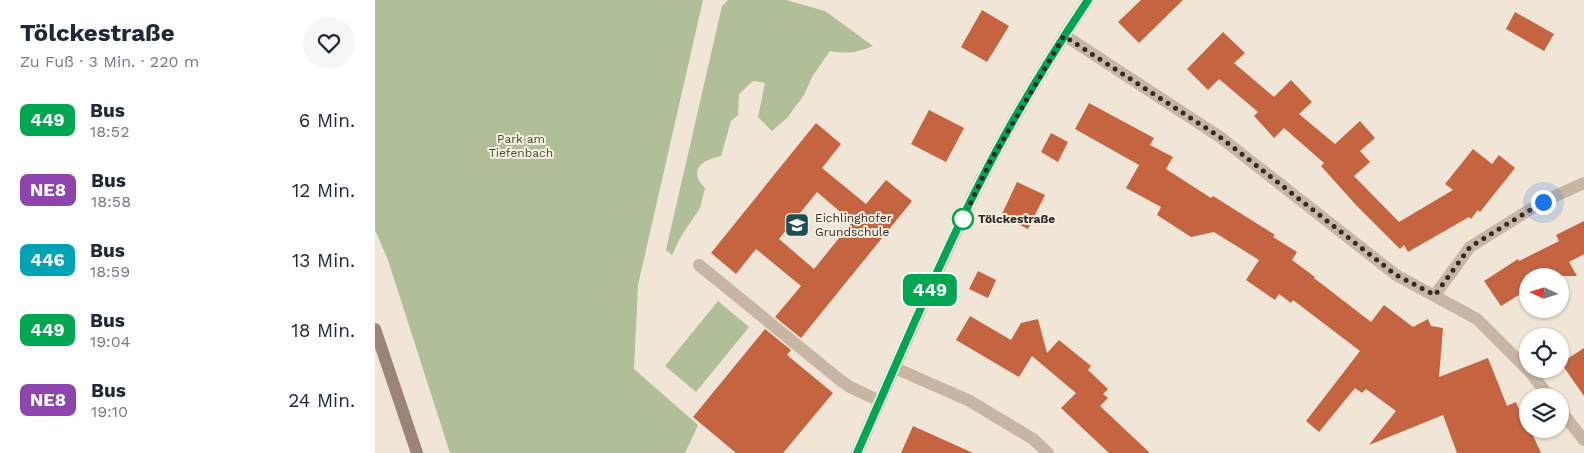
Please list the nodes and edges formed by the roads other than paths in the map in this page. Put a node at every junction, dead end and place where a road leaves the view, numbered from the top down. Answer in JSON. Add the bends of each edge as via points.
{"nodes":[{"id":1,"x":1088,"y":0,"type":"edge"},
{"id":2,"x":1064,"y":36,"type":"junction"},
{"id":3,"x":1584,"y":183,"type":"edge"},
{"id":4,"x":699,"y":265,"type":"dead end"},
{"id":5,"x":1435,"y":295,"type":"junction"},
{"id":6,"x":375,"y":329,"type":"edge"},
{"id":7,"x":895,"y":368,"type":"junction"},
{"id":8,"x":1543,"y":388,"type":"edge"},
{"id":9,"x":880,"y":401,"type":"junction"},
{"id":10,"x":1569,"y":421,"type":"edge"},
{"id":11,"x":1584,"y":440,"type":"edge"},
{"id":12,"x":417,"y":453,"type":"edge"},
{"id":13,"x":857,"y":453,"type":"edge"},
{"id":14,"x":1048,"y":453,"type":"edge"}],
"edges":[{"from":1,"to":2,"type":"street"},
{"from":2,"to":5,"type":"street","via":[[1220,137],[1396,275]]},
{"from":2,"to":7,"type":"street","via":[[976,190]]},
{"from":3,"to":5,"type":"street","via":[[1543,202],[1470,247]]},
{"from":4,"to":9,"type":"street","via":[[840,380]]},
{"from":5,"to":8,"type":"street","via":[[1477,319]]},
{"from":6,"to":12,"type":"main road"},
{"from":7,"to":9,"type":"street"},
{"from":7,"to":14,"type":"street","via":[[970,401],[1033,439]]},
{"from":9,"to":13,"type":"street"},
{"from":10,"to":11,"type":"street"}]}
